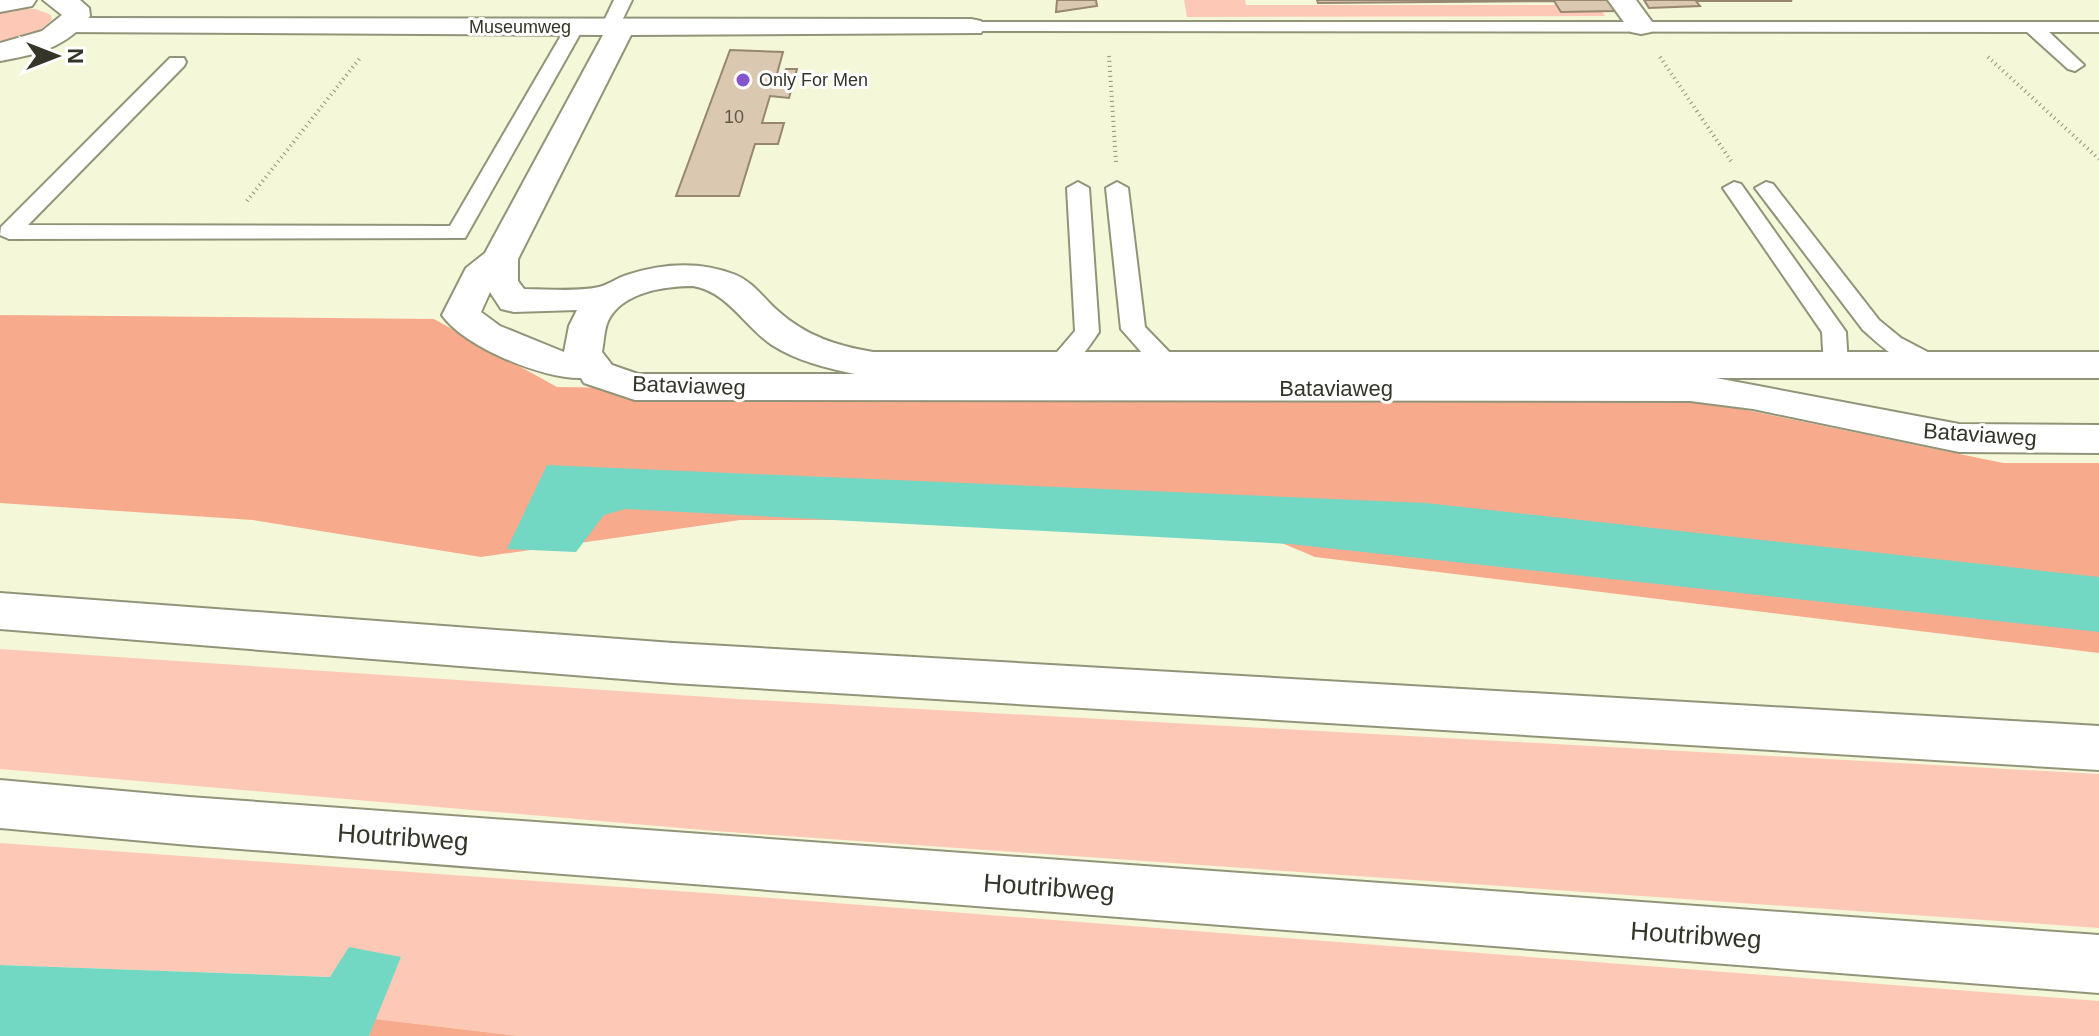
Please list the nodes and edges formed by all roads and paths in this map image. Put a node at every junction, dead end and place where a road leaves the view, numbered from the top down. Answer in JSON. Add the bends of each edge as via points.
{"nodes":[{"id":1,"x":22,"y":0,"type":"edge"},
{"id":2,"x":57,"y":0,"type":"edge"},
{"id":3,"x":642,"y":0,"type":"edge"},
{"id":4,"x":1622,"y":0,"type":"edge"},
{"id":5,"x":0,"y":4,"type":"edge"},
{"id":6,"x":620,"y":20,"type":"edge"},
{"id":7,"x":69,"y":26,"type":"junction"},
{"id":8,"x":385,"y":26,"type":"junction"},
{"id":9,"x":1641,"y":26,"type":"junction"},
{"id":10,"x":1954,"y":26,"type":"junction"},
{"id":11,"x":575,"y":27,"type":"junction"},
{"id":12,"x":971,"y":27,"type":"joint"},
{"id":13,"x":1107,"y":27,"type":"junction"},
{"id":14,"x":2099,"y":27,"type":"edge"},
{"id":15,"x":2033,"y":28,"type":"junction"},
{"id":16,"x":0,"y":52,"type":"edge"},
{"id":17,"x":177,"y":62,"type":"dead end"},
{"id":18,"x":2075,"y":65,"type":"dead end"},
{"id":19,"x":2099,"y":159,"type":"edge"},
{"id":20,"x":1734,"y":177,"type":"joint"},
{"id":21,"x":1078,"y":188,"type":"dead end"},
{"id":22,"x":1117,"y":188,"type":"joint"},
{"id":23,"x":1766,"y":188,"type":"dead end"},
{"id":24,"x":222,"y":232,"type":"junction"},
{"id":25,"x":500,"y":259,"type":"junction"},
{"id":26,"x":608,"y":298,"type":"junction"},
{"id":27,"x":590,"y":365,"type":"junction"},
{"id":28,"x":1058,"y":365,"type":"junction"},
{"id":29,"x":1932,"y":365,"type":"junction"},
{"id":30,"x":2099,"y":365,"type":"edge"},
{"id":31,"x":1168,"y":366,"type":"junction"},
{"id":32,"x":1836,"y":367,"type":"junction"},
{"id":33,"x":2099,"y":439,"type":"edge"},
{"id":34,"x":0,"y":611,"type":"edge"},
{"id":35,"x":2099,"y":748,"type":"edge"},
{"id":36,"x":0,"y":804,"type":"edge"},
{"id":37,"x":2099,"y":964,"type":"edge"}],
"edges":[{"from":1,"to":5,"type":"street"},
{"from":2,"to":7,"type":"street","via":[[75,8]]},
{"from":3,"to":6,"type":"lane"},
{"from":4,"to":9,"type":"street"},
{"from":6,"to":11,"type":"street","name":"Museumweg"},
{"from":6,"to":12,"type":"street","name":"Museumweg"},
{"from":6,"to":25,"type":"street"},
{"from":7,"to":8,"type":"street","name":"Museumweg"},
{"from":7,"to":16,"type":"street","via":[[39,42]]},
{"from":8,"to":11,"type":"street","name":"Museumweg"},
{"from":8,"to":24,"type":"path"},
{"from":9,"to":10,"type":"lane"},
{"from":9,"to":13,"type":"lane"},
{"from":9,"to":20,"type":"path"},
{"from":10,"to":15,"type":"lane"},
{"from":10,"to":19,"type":"path"},
{"from":11,"to":24,"type":"lane","via":[[457,233]]},
{"from":12,"to":13,"type":"lane"},
{"from":13,"to":22,"type":"path"},
{"from":14,"to":15,"type":"lane"},
{"from":15,"to":18,"type":"lane"},
{"from":17,"to":24,"type":"lane","via":[[9,232]]},
{"from":20,"to":32,"type":"lane","via":[[1834,332]]},
{"from":21,"to":28,"type":"lane","via":[[1087,332]]},
{"from":22,"to":31,"type":"lane","via":[[1133,329]]},
{"from":23,"to":29,"type":"lane","via":[[1871,325]]},
{"from":25,"to":26,"type":"street","via":[[500,281],[514,301]]},
{"from":25,"to":27,"type":"street","via":[[479,276],[461,315],[487,334],[561,366]]},
{"from":26,"to":27,"type":"street","via":[[592,314],[586,336],[583,353]]},
{"from":26,"to":28,"type":"street","name":"Bataviaweg","via":[[650,280],[695,276],[734,289],[789,339],[824,356],[873,365]]},
{"from":27,"to":33,"type":"street","name":"Bataviaweg","via":[[598,374],[635,387],[1690,388],[1777,398],[1942,436]]},
{"from":28,"to":31,"type":"street","name":"Bataviaweg"},
{"from":29,"to":30,"type":"street","name":"Bataviaweg"},
{"from":29,"to":32,"type":"street","name":"Bataviaweg"},
{"from":31,"to":32,"type":"street","name":"Bataviaweg"},
{"from":34,"to":35,"type":"street","via":[[673,663]]},
{"from":36,"to":37,"type":"street","name":"Houtribweg"}]}
